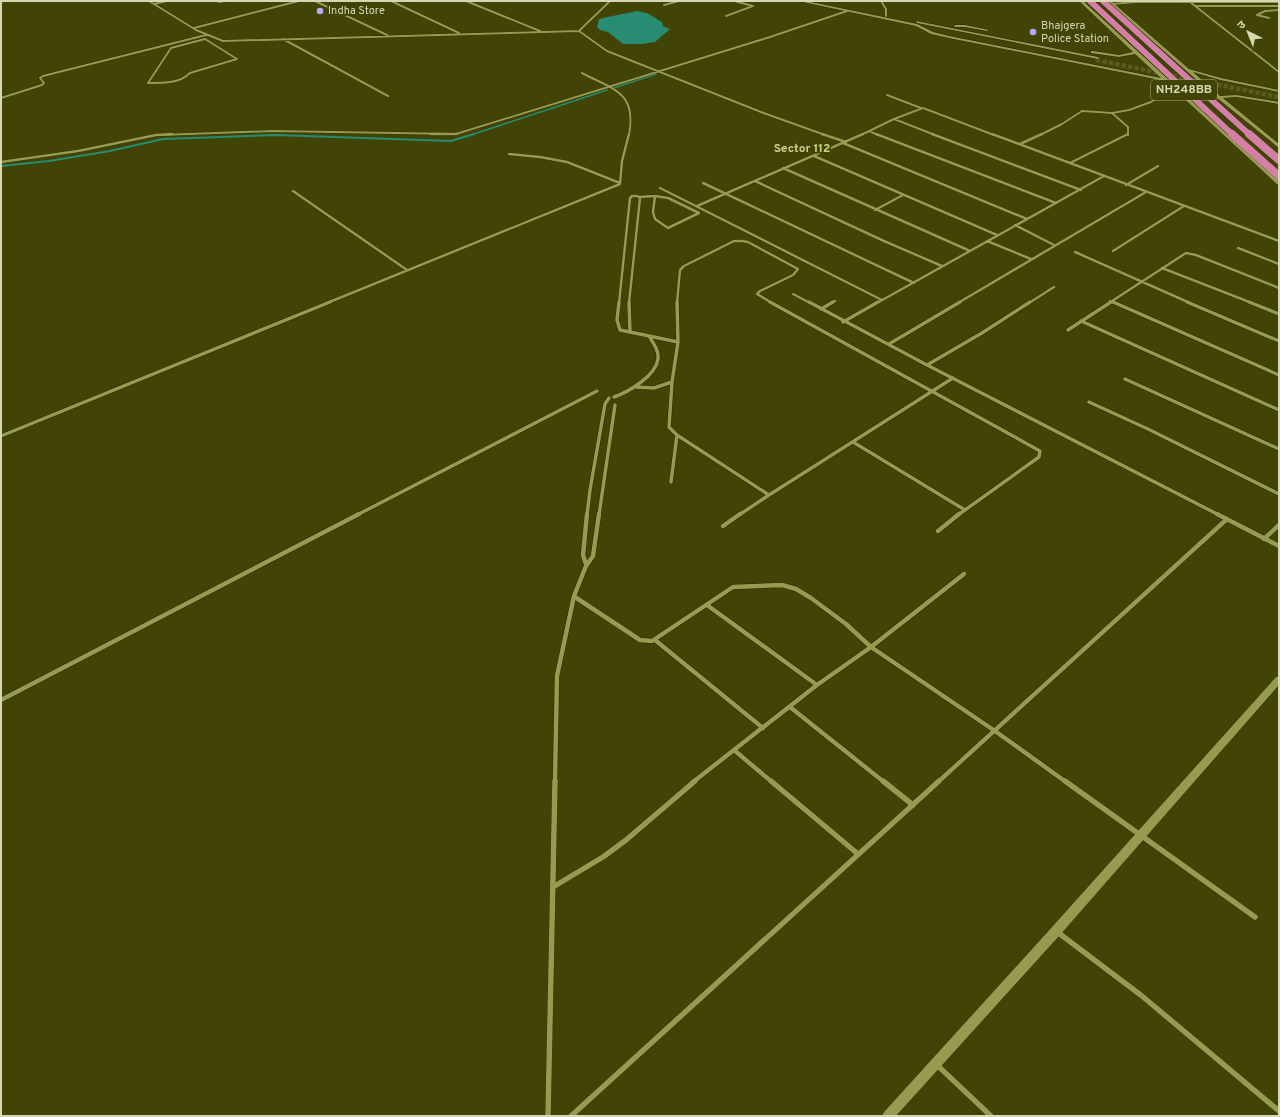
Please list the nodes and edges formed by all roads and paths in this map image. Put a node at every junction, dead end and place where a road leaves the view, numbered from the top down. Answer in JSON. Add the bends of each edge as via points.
{"nodes":[{"id":1,"x":149,"y":1,"type":"edge"},
{"id":2,"x":167,"y":1,"type":"edge"},
{"id":3,"x":225,"y":1,"type":"edge"},
{"id":4,"x":299,"y":1,"type":"edge"},
{"id":5,"x":315,"y":1,"type":"edge"},
{"id":6,"x":390,"y":1,"type":"edge"},
{"id":7,"x":466,"y":1,"type":"edge"},
{"id":8,"x":610,"y":1,"type":"edge"},
{"id":9,"x":679,"y":1,"type":"edge"},
{"id":10,"x":734,"y":1,"type":"edge"},
{"id":11,"x":800,"y":1,"type":"edge"},
{"id":12,"x":812,"y":1,"type":"edge"},
{"id":13,"x":881,"y":1,"type":"edge"},
{"id":14,"x":1081,"y":1,"type":"edge"},
{"id":15,"x":1090,"y":1,"type":"edge"},
{"id":16,"x":1103,"y":1,"type":"edge"},
{"id":17,"x":219,"y":2,"type":"dead end"},
{"id":18,"x":1111,"y":2,"type":"edge"},
{"id":19,"x":1177,"y":2,"type":"edge"},
{"id":20,"x":1189,"y":2,"type":"edge"},
{"id":21,"x":1279,"y":2,"type":"edge"},
{"id":22,"x":154,"y":4,"type":"junction"},
{"id":23,"x":664,"y":5,"type":"dead end"},
{"id":24,"x":831,"y":5,"type":"junction"},
{"id":25,"x":1195,"y":6,"type":"junction"},
{"id":26,"x":1279,"y":6,"type":"edge"},
{"id":27,"x":826,"y":7,"type":"junction"},
{"id":28,"x":1279,"y":10,"type":"edge"},
{"id":29,"x":847,"y":11,"type":"junction"},
{"id":30,"x":726,"y":16,"type":"dead end"},
{"id":31,"x":886,"y":16,"type":"junction"},
{"id":32,"x":1269,"y":18,"type":"dead end"},
{"id":33,"x":917,"y":25,"type":"junction"},
{"id":34,"x":942,"y":27,"type":"junction"},
{"id":35,"x":194,"y":28,"type":"junction"},
{"id":36,"x":579,"y":31,"type":"junction"},
{"id":37,"x":989,"y":31,"type":"dead end"},
{"id":38,"x":542,"y":32,"type":"junction"},
{"id":39,"x":997,"y":32,"type":"dead end"},
{"id":40,"x":460,"y":34,"type":"junction"},
{"id":41,"x":206,"y":35,"type":"junction"},
{"id":42,"x":389,"y":36,"type":"junction"},
{"id":43,"x":283,"y":39,"type":"junction"},
{"id":44,"x":216,"y":40,"type":"junction"},
{"id":45,"x":210,"y":42,"type":"junction"},
{"id":46,"x":1137,"y":52,"type":"junction"},
{"id":47,"x":1187,"y":69,"type":"junction"},
{"id":48,"x":657,"y":71,"type":"junction"},
{"id":49,"x":1279,"y":72,"type":"edge"},
{"id":50,"x":582,"y":73,"type":"dead end"},
{"id":51,"x":1167,"y":80,"type":"junction"},
{"id":52,"x":609,"y":86,"type":"junction"},
{"id":53,"x":1175,"y":87,"type":"junction"},
{"id":54,"x":1279,"y":91,"type":"edge"},
{"id":55,"x":886,"y":95,"type":"dead end"},
{"id":56,"x":388,"y":96,"type":"dead end"},
{"id":57,"x":1219,"y":97,"type":"junction"},
{"id":58,"x":1,"y":98,"type":"edge"},
{"id":59,"x":1279,"y":103,"type":"edge"},
{"id":60,"x":921,"y":108,"type":"junction"},
{"id":61,"x":1112,"y":113,"type":"junction"},
{"id":62,"x":894,"y":119,"type":"junction"},
{"id":63,"x":869,"y":131,"type":"junction"},
{"id":64,"x":844,"y":143,"type":"junction"},
{"id":65,"x":1020,"y":144,"type":"junction"},
{"id":66,"x":1279,"y":147,"type":"edge"},
{"id":67,"x":509,"y":154,"type":"dead end"},
{"id":68,"x":814,"y":156,"type":"junction"},
{"id":69,"x":1279,"y":160,"type":"edge"},
{"id":70,"x":1,"y":162,"type":"edge"},
{"id":71,"x":1070,"y":164,"type":"junction"},
{"id":72,"x":1158,"y":166,"type":"dead end"},
{"id":73,"x":784,"y":168,"type":"junction"},
{"id":74,"x":1104,"y":176,"type":"junction"},
{"id":75,"x":1279,"y":176,"type":"edge"},
{"id":76,"x":755,"y":181,"type":"junction"},
{"id":77,"x":620,"y":183,"type":"junction"},
{"id":78,"x":703,"y":183,"type":"dead end"},
{"id":79,"x":1279,"y":184,"type":"edge"},
{"id":80,"x":1126,"y":185,"type":"junction"},
{"id":81,"x":660,"y":188,"type":"dead end"},
{"id":82,"x":293,"y":190,"type":"dead end"},
{"id":83,"x":1081,"y":190,"type":"junction"},
{"id":84,"x":1146,"y":192,"type":"junction"},
{"id":85,"x":726,"y":193,"type":"junction"},
{"id":86,"x":654,"y":195,"type":"junction"},
{"id":87,"x":903,"y":195,"type":"junction"},
{"id":88,"x":639,"y":197,"type":"junction"},
{"id":89,"x":1056,"y":203,"type":"junction"},
{"id":90,"x":697,"y":206,"type":"junction"},
{"id":91,"x":1184,"y":206,"type":"junction"},
{"id":92,"x":875,"y":210,"type":"junction"},
{"id":93,"x":1027,"y":219,"type":"junction"},
{"id":94,"x":1015,"y":225,"type":"junction"},
{"id":95,"x":997,"y":235,"type":"junction"},
{"id":96,"x":987,"y":241,"type":"junction"},
{"id":97,"x":1279,"y":241,"type":"edge"},
{"id":98,"x":1054,"y":245,"type":"junction"},
{"id":99,"x":1238,"y":248,"type":"dead end"},
{"id":100,"x":968,"y":250,"type":"junction"},
{"id":101,"x":1113,"y":251,"type":"dead end"},
{"id":102,"x":1075,"y":252,"type":"dead end"},
{"id":103,"x":1031,"y":259,"type":"junction"},
{"id":104,"x":1279,"y":264,"type":"edge"},
{"id":105,"x":942,"y":266,"type":"junction"},
{"id":106,"x":1162,"y":268,"type":"junction"},
{"id":107,"x":408,"y":270,"type":"junction"},
{"id":108,"x":914,"y":283,"type":"junction"},
{"id":109,"x":1142,"y":283,"type":"junction"},
{"id":110,"x":1054,"y":287,"type":"dead end"},
{"id":111,"x":1279,"y":288,"type":"edge"},
{"id":112,"x":793,"y":294,"type":"dead end"},
{"id":113,"x":619,"y":300,"type":"junction"},
{"id":114,"x":629,"y":300,"type":"junction"},
{"id":115,"x":882,"y":300,"type":"junction"},
{"id":116,"x":835,"y":301,"type":"dead end"},
{"id":117,"x":1110,"y":302,"type":"junction"},
{"id":118,"x":821,"y":309,"type":"junction"},
{"id":119,"x":1279,"y":314,"type":"edge"},
{"id":120,"x":1081,"y":321,"type":"junction"},
{"id":121,"x":843,"y":322,"type":"junction"},
{"id":122,"x":1068,"y":330,"type":"dead end"},
{"id":123,"x":630,"y":332,"type":"junction"},
{"id":124,"x":649,"y":336,"type":"junction"},
{"id":125,"x":678,"y":342,"type":"junction"},
{"id":126,"x":1279,"y":342,"type":"edge"},
{"id":127,"x":889,"y":344,"type":"junction"},
{"id":128,"x":927,"y":365,"type":"junction"},
{"id":129,"x":1279,"y":375,"type":"edge"},
{"id":130,"x":953,"y":378,"type":"junction"},
{"id":131,"x":1125,"y":379,"type":"dead end"},
{"id":132,"x":672,"y":382,"type":"junction"},
{"id":133,"x":636,"y":387,"type":"junction"},
{"id":134,"x":597,"y":391,"type":"dead end"},
{"id":135,"x":933,"y":391,"type":"junction"},
{"id":136,"x":614,"y":397,"type":"dead end"},
{"id":137,"x":608,"y":398,"type":"dead end"},
{"id":138,"x":1089,"y":402,"type":"dead end"},
{"id":139,"x":615,"y":405,"type":"dead end"},
{"id":140,"x":1279,"y":410,"type":"edge"},
{"id":141,"x":602,"y":423,"type":"junction"},
{"id":142,"x":612,"y":424,"type":"junction"},
{"id":143,"x":677,"y":435,"type":"junction"},
{"id":144,"x":1,"y":436,"type":"edge"},
{"id":145,"x":853,"y":442,"type":"junction"},
{"id":146,"x":1279,"y":449,"type":"edge"},
{"id":147,"x":671,"y":482,"type":"dead end"},
{"id":148,"x":1279,"y":494,"type":"edge"},
{"id":149,"x":768,"y":495,"type":"junction"},
{"id":150,"x":965,"y":510,"type":"junction"},
{"id":151,"x":1227,"y":519,"type":"junction"},
{"id":152,"x":1279,"y":525,"type":"edge"},
{"id":153,"x":722,"y":526,"type":"dead end"},
{"id":154,"x":938,"y":531,"type":"dead end"},
{"id":155,"x":1264,"y":538,"type":"junction"},
{"id":156,"x":1279,"y":546,"type":"edge"},
{"id":157,"x":586,"y":564,"type":"junction"},
{"id":158,"x":964,"y":574,"type":"dead end"},
{"id":159,"x":575,"y":597,"type":"junction"},
{"id":160,"x":707,"y":605,"type":"junction"},
{"id":161,"x":655,"y":640,"type":"junction"},
{"id":162,"x":871,"y":647,"type":"junction"},
{"id":163,"x":1279,"y":679,"type":"edge"},
{"id":164,"x":817,"y":685,"type":"junction"},
{"id":165,"x":1,"y":700,"type":"edge"},
{"id":166,"x":790,"y":707,"type":"junction"},
{"id":167,"x":763,"y":728,"type":"junction"},
{"id":168,"x":995,"y":731,"type":"junction"},
{"id":169,"x":734,"y":750,"type":"junction"},
{"id":170,"x":913,"y":805,"type":"junction"},
{"id":171,"x":1141,"y":834,"type":"junction"},
{"id":172,"x":858,"y":854,"type":"junction"},
{"id":173,"x":553,"y":887,"type":"junction"},
{"id":174,"x":1255,"y":917,"type":"dead end"},
{"id":175,"x":1056,"y":931,"type":"junction"},
{"id":176,"x":935,"y":1064,"type":"junction"},
{"id":177,"x":1279,"y":1111,"type":"edge"},
{"id":178,"x":548,"y":1116,"type":"edge"},
{"id":179,"x":571,"y":1116,"type":"edge"},
{"id":180,"x":888,"y":1116,"type":"edge"},
{"id":181,"x":990,"y":1116,"type":"edge"}],
"edges":[{"from":1,"to":22,"type":"street"},
{"from":2,"to":22,"type":"street"},
{"from":3,"to":17,"type":"street"},
{"from":4,"to":35,"type":"street"},
{"from":5,"to":42,"type":"street"},
{"from":6,"to":40,"type":"street"},
{"from":7,"to":38,"type":"street"},
{"from":8,"to":36,"type":"street"},
{"from":9,"to":23,"type":"street"},
{"from":10,"to":30,"type":"street","via":[[752,6]]},
{"from":11,"to":27,"type":"street"},
{"from":12,"to":24,"type":"street"},
{"from":13,"to":31,"type":"street","via":[[886,9]]},
{"from":14,"to":46,"type":"street"},
{"from":15,"to":75,"type":"highway","number":"NH248BB","bridge":true},
{"from":16,"to":69,"type":"highway","number":"NH248BB","bridge":true},
{"from":18,"to":19,"type":"street"},
{"from":18,"to":47,"type":"street"},
{"from":19,"to":20,"type":"street"},
{"from":20,"to":21,"type":"street"},
{"from":20,"to":25,"type":"street"},
{"from":22,"to":35,"type":"street"},
{"from":24,"to":27,"type":"street"},
{"from":24,"to":31,"type":"street"},
{"from":25,"to":26,"type":"street"},
{"from":25,"to":49,"type":"street"},
{"from":27,"to":29,"type":"street"},
{"from":28,"to":32,"type":"street","via":[[1265,11],[1257,15]]},
{"from":29,"to":33,"type":"street"},
{"from":29,"to":48,"type":"street"},
{"from":31,"to":34,"type":"street"},
{"from":33,"to":34,"type":"street","via":[[1097,59]]},
{"from":33,"to":51,"type":"street","via":[[932,33],[949,37]]},
{"from":34,"to":37,"type":"street","via":[[965,26]]},
{"from":35,"to":41,"type":"street"},
{"from":36,"to":38,"type":"street"},
{"from":36,"to":48,"type":"street","via":[[605,50]]},
{"from":38,"to":40,"type":"street"},
{"from":39,"to":46,"type":"street","via":[[1114,56]]},
{"from":40,"to":42,"type":"street"},
{"from":41,"to":44,"type":"street"},
{"from":41,"to":58,"type":"street","via":[[43,76],[40,78],[44,83],[42,85]]},
{"from":42,"to":43,"type":"street"},
{"from":43,"to":44,"type":"street"},
{"from":43,"to":56,"type":"street"},
{"from":44,"to":45,"type":"street"},
{"from":45,"to":45,"type":"street","via":[[237,59],[187,77],[148,83],[170,48],[205,39]]},
{"from":46,"to":51,"type":"street"},
{"from":47,"to":54,"type":"street","via":[[1224,80]]},
{"from":47,"to":57,"type":"street"},
{"from":48,"to":52,"type":"street"},
{"from":48,"to":64,"type":"street"},
{"from":50,"to":52,"type":"street"},
{"from":51,"to":53,"type":"street"},
{"from":52,"to":70,"type":"street","via":[[454,134],[273,131],[179,133]]},
{"from":52,"to":77,"type":"street","via":[[625,97],[630,106],[631,115],[620,168]]},
{"from":53,"to":61,"type":"street","via":[[1164,90],[1151,102]]},
{"from":53,"to":79,"type":"street"},
{"from":55,"to":60,"type":"street"},
{"from":57,"to":59,"type":"street","via":[[1236,96]]},
{"from":57,"to":66,"type":"street"},
{"from":60,"to":62,"type":"street"},
{"from":60,"to":65,"type":"street"},
{"from":61,"to":65,"type":"street","via":[[1082,111],[1062,124]]},
{"from":61,"to":71,"type":"street","via":[[1128,127],[1128,135]]},
{"from":62,"to":63,"type":"street"},
{"from":62,"to":83,"type":"street"},
{"from":63,"to":64,"type":"street"},
{"from":63,"to":89,"type":"street"},
{"from":64,"to":68,"type":"street"},
{"from":64,"to":93,"type":"street"},
{"from":65,"to":71,"type":"street"},
{"from":67,"to":77,"type":"street","via":[[567,162]]},
{"from":68,"to":73,"type":"street"},
{"from":68,"to":87,"type":"street"},
{"from":71,"to":74,"type":"street"},
{"from":72,"to":80,"type":"street"},
{"from":73,"to":76,"type":"street"},
{"from":73,"to":92,"type":"street"},
{"from":74,"to":80,"type":"street"},
{"from":74,"to":83,"type":"street"},
{"from":76,"to":85,"type":"street"},
{"from":76,"to":105,"type":"street"},
{"from":77,"to":107,"type":"street"},
{"from":78,"to":85,"type":"street"},
{"from":80,"to":84,"type":"street"},
{"from":81,"to":90,"type":"street"},
{"from":82,"to":107,"type":"street"},
{"from":83,"to":89,"type":"street"},
{"from":84,"to":91,"type":"street"},
{"from":84,"to":98,"type":"street"},
{"from":85,"to":90,"type":"street"},
{"from":85,"to":108,"type":"street"},
{"from":86,"to":86,"type":"street","via":[[668,197],[699,214],[668,228],[665,227],[656,223],[653,218]]},
{"from":86,"to":88,"type":"street"},
{"from":87,"to":92,"type":"street"},
{"from":87,"to":95,"type":"street"},
{"from":88,"to":113,"type":"street","via":[[630,198]]},
{"from":88,"to":114,"type":"street"},
{"from":89,"to":93,"type":"street"},
{"from":90,"to":115,"type":"street"},
{"from":91,"to":97,"type":"street"},
{"from":91,"to":101,"type":"street"},
{"from":92,"to":100,"type":"street"},
{"from":93,"to":94,"type":"street"},
{"from":94,"to":95,"type":"street"},
{"from":94,"to":98,"type":"street"},
{"from":95,"to":96,"type":"street"},
{"from":96,"to":100,"type":"street"},
{"from":96,"to":103,"type":"street"},
{"from":98,"to":103,"type":"street"},
{"from":99,"to":104,"type":"street"},
{"from":100,"to":105,"type":"street"},
{"from":102,"to":109,"type":"street"},
{"from":103,"to":127,"type":"street"},
{"from":105,"to":108,"type":"street"},
{"from":106,"to":109,"type":"street"},
{"from":106,"to":111,"type":"street","via":[[1190,253]]},
{"from":106,"to":119,"type":"street"},
{"from":107,"to":144,"type":"street"},
{"from":108,"to":115,"type":"street"},
{"from":109,"to":117,"type":"street"},
{"from":109,"to":126,"type":"street"},
{"from":110,"to":128,"type":"street"},
{"from":112,"to":118,"type":"street"},
{"from":113,"to":114,"type":"street"},
{"from":113,"to":123,"type":"street","via":[[617,324],[620,330]]},
{"from":114,"to":123,"type":"street"},
{"from":115,"to":121,"type":"street"},
{"from":116,"to":118,"type":"street"},
{"from":117,"to":120,"type":"street"},
{"from":117,"to":129,"type":"street"},
{"from":118,"to":121,"type":"street"},
{"from":120,"to":122,"type":"street"},
{"from":120,"to":140,"type":"street"},
{"from":121,"to":127,"type":"street"},
{"from":123,"to":124,"type":"street"},
{"from":124,"to":125,"type":"street"},
{"from":124,"to":133,"type":"street","via":[[658,351],[658,363]]},
{"from":125,"to":132,"type":"street"},
{"from":125,"to":135,"type":"street","via":[[676,297],[680,270],[727,244],[745,241],[798,269],[793,275],[760,291],[757,294],[759,296]]},
{"from":127,"to":128,"type":"street"},
{"from":128,"to":130,"type":"street"},
{"from":130,"to":135,"type":"street"},
{"from":130,"to":151,"type":"street"},
{"from":131,"to":146,"type":"street"},
{"from":132,"to":133,"type":"street","via":[[648,389]]},
{"from":132,"to":143,"type":"street","via":[[669,427]]},
{"from":133,"to":136,"type":"street"},
{"from":134,"to":165,"type":"street"},
{"from":135,"to":145,"type":"street"},
{"from":135,"to":150,"type":"street","via":[[1040,451],[1039,457]]},
{"from":137,"to":141,"type":"street"},
{"from":138,"to":148,"type":"street"},
{"from":139,"to":142,"type":"street"},
{"from":141,"to":142,"type":"street"},
{"from":141,"to":157,"type":"street","via":[[590,490],[583,555]]},
{"from":142,"to":157,"type":"street","via":[[593,556]]},
{"from":143,"to":147,"type":"street"},
{"from":143,"to":149,"type":"street"},
{"from":145,"to":149,"type":"street"},
{"from":145,"to":150,"type":"street"},
{"from":149,"to":153,"type":"street"},
{"from":150,"to":154,"type":"street"},
{"from":151,"to":155,"type":"street"},
{"from":151,"to":168,"type":"street"},
{"from":152,"to":155,"type":"street"},
{"from":155,"to":156,"type":"street"},
{"from":157,"to":159,"type":"street"},
{"from":158,"to":162,"type":"street"},
{"from":159,"to":161,"type":"street","via":[[634,636],[643,640]]},
{"from":159,"to":173,"type":"street","via":[[557,676]]},
{"from":160,"to":161,"type":"street"},
{"from":160,"to":162,"type":"street","via":[[733,587],[789,586],[811,598],[846,624]]},
{"from":160,"to":164,"type":"street"},
{"from":161,"to":167,"type":"street"},
{"from":162,"to":164,"type":"street"},
{"from":162,"to":168,"type":"street"},
{"from":163,"to":171,"type":"street"},
{"from":164,"to":166,"type":"street"},
{"from":166,"to":167,"type":"street"},
{"from":166,"to":170,"type":"street"},
{"from":167,"to":169,"type":"street"},
{"from":168,"to":170,"type":"street"},
{"from":168,"to":171,"type":"street"},
{"from":169,"to":172,"type":"street"},
{"from":169,"to":173,"type":"street","via":[[690,784],[626,840]]},
{"from":170,"to":172,"type":"street"},
{"from":171,"to":174,"type":"street"},
{"from":171,"to":175,"type":"street"},
{"from":172,"to":179,"type":"street"},
{"from":173,"to":178,"type":"street"},
{"from":175,"to":176,"type":"street"},
{"from":175,"to":177,"type":"street","via":[[1142,996]]},
{"from":176,"to":180,"type":"street"},
{"from":176,"to":181,"type":"street"}]}
